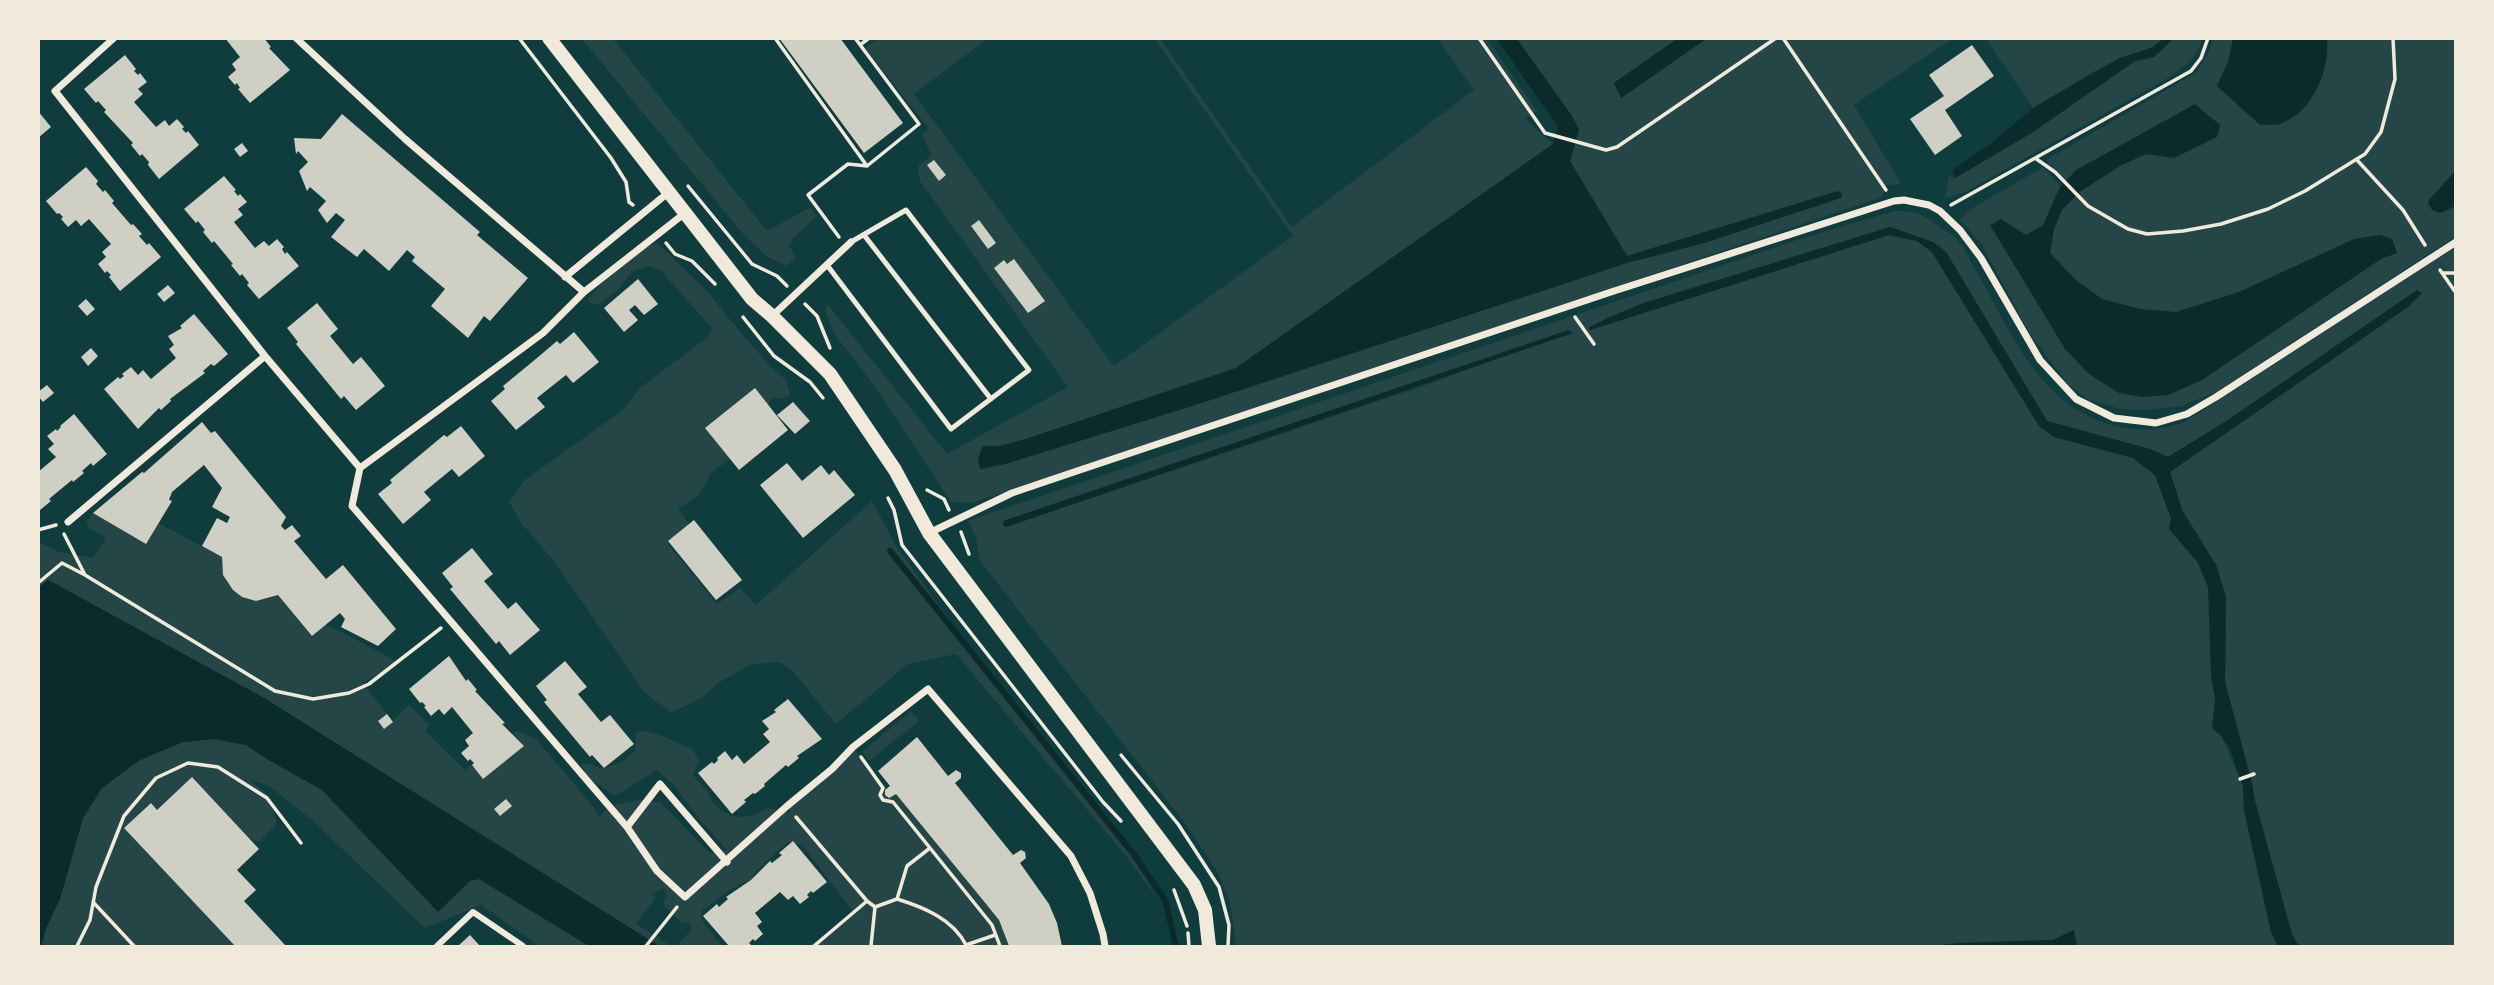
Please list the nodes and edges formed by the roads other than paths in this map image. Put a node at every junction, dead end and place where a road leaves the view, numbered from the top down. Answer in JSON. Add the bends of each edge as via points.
{"nodes":[{"id":1,"x":114,"y":38,"type":"edge"},
{"id":2,"x":296,"y":38,"type":"edge"},
{"id":3,"x":549,"y":38,"type":"edge"},
{"id":4,"x":669,"y":192,"type":"junction"},
{"id":5,"x":685,"y":213,"type":"junction"},
{"id":6,"x":864,"y":234,"type":"junction"},
{"id":7,"x":2455,"y":242,"type":"edge"},
{"id":8,"x":848,"y":245,"type":"joint"},
{"id":9,"x":827,"y":265,"type":"junction"},
{"id":10,"x":565,"y":277,"type":"junction"},
{"id":11,"x":584,"y":292,"type":"junction"},
{"id":12,"x":772,"y":316,"type":"junction"},
{"id":13,"x":265,"y":356,"type":"junction"},
{"id":14,"x":991,"y":399,"type":"junction"},
{"id":15,"x":360,"y":468,"type":"junction"},
{"id":16,"x":68,"y":522,"type":"dead end"},
{"id":17,"x":929,"y":533,"type":"junction"},
{"id":18,"x":626,"y":827,"type":"junction"},
{"id":19,"x":727,"y":862,"type":"junction"},
{"id":20,"x":437,"y":947,"type":"edge"},
{"id":21,"x":523,"y":947,"type":"edge"},
{"id":22,"x":1105,"y":947,"type":"edge"},
{"id":23,"x":1209,"y":947,"type":"edge"}],
"edges":[{"from":1,"to":13,"type":"street","via":[[55,91]]},
{"from":2,"to":10,"type":"street"},
{"from":3,"to":4,"type":"main road"},
{"from":4,"to":5,"type":"main road"},
{"from":4,"to":10,"type":"street"},
{"from":5,"to":11,"type":"street"},
{"from":5,"to":12,"type":"main road","via":[[752,299]]},
{"from":6,"to":8,"type":"lane"},
{"from":6,"to":14,"type":"lane"},
{"from":6,"to":14,"type":"lane","via":[[906,210],[1029,370]]},
{"from":7,"to":17,"type":"street","via":[[2216,397],[2187,414],[2156,423],[2114,418],[2076,399],[2040,360],[1972,243],[1940,211],[1916,201],[1894,201],[1024,489]]},
{"from":8,"to":9,"type":"street"},
{"from":9,"to":12,"type":"street"},
{"from":9,"to":14,"type":"lane","via":[[951,429]]},
{"from":10,"to":11,"type":"street"},
{"from":11,"to":15,"type":"street","via":[[543,333]]},
{"from":12,"to":17,"type":"main road","via":[[830,374],[895,470]]},
{"from":13,"to":15,"type":"street"},
{"from":13,"to":16,"type":"street"},
{"from":15,"to":18,"type":"street","via":[[352,506]]},
{"from":17,"to":23,"type":"main road","via":[[1194,885],[1205,910]]},
{"from":18,"to":19,"type":"street","via":[[657,871],[685,897]]},
{"from":18,"to":19,"type":"street","via":[[660,784]]},
{"from":19,"to":22,"type":"street","via":[[853,747],[928,689],[1071,856],[1090,893]]},
{"from":20,"to":21,"type":"street","via":[[473,912]]}]}
